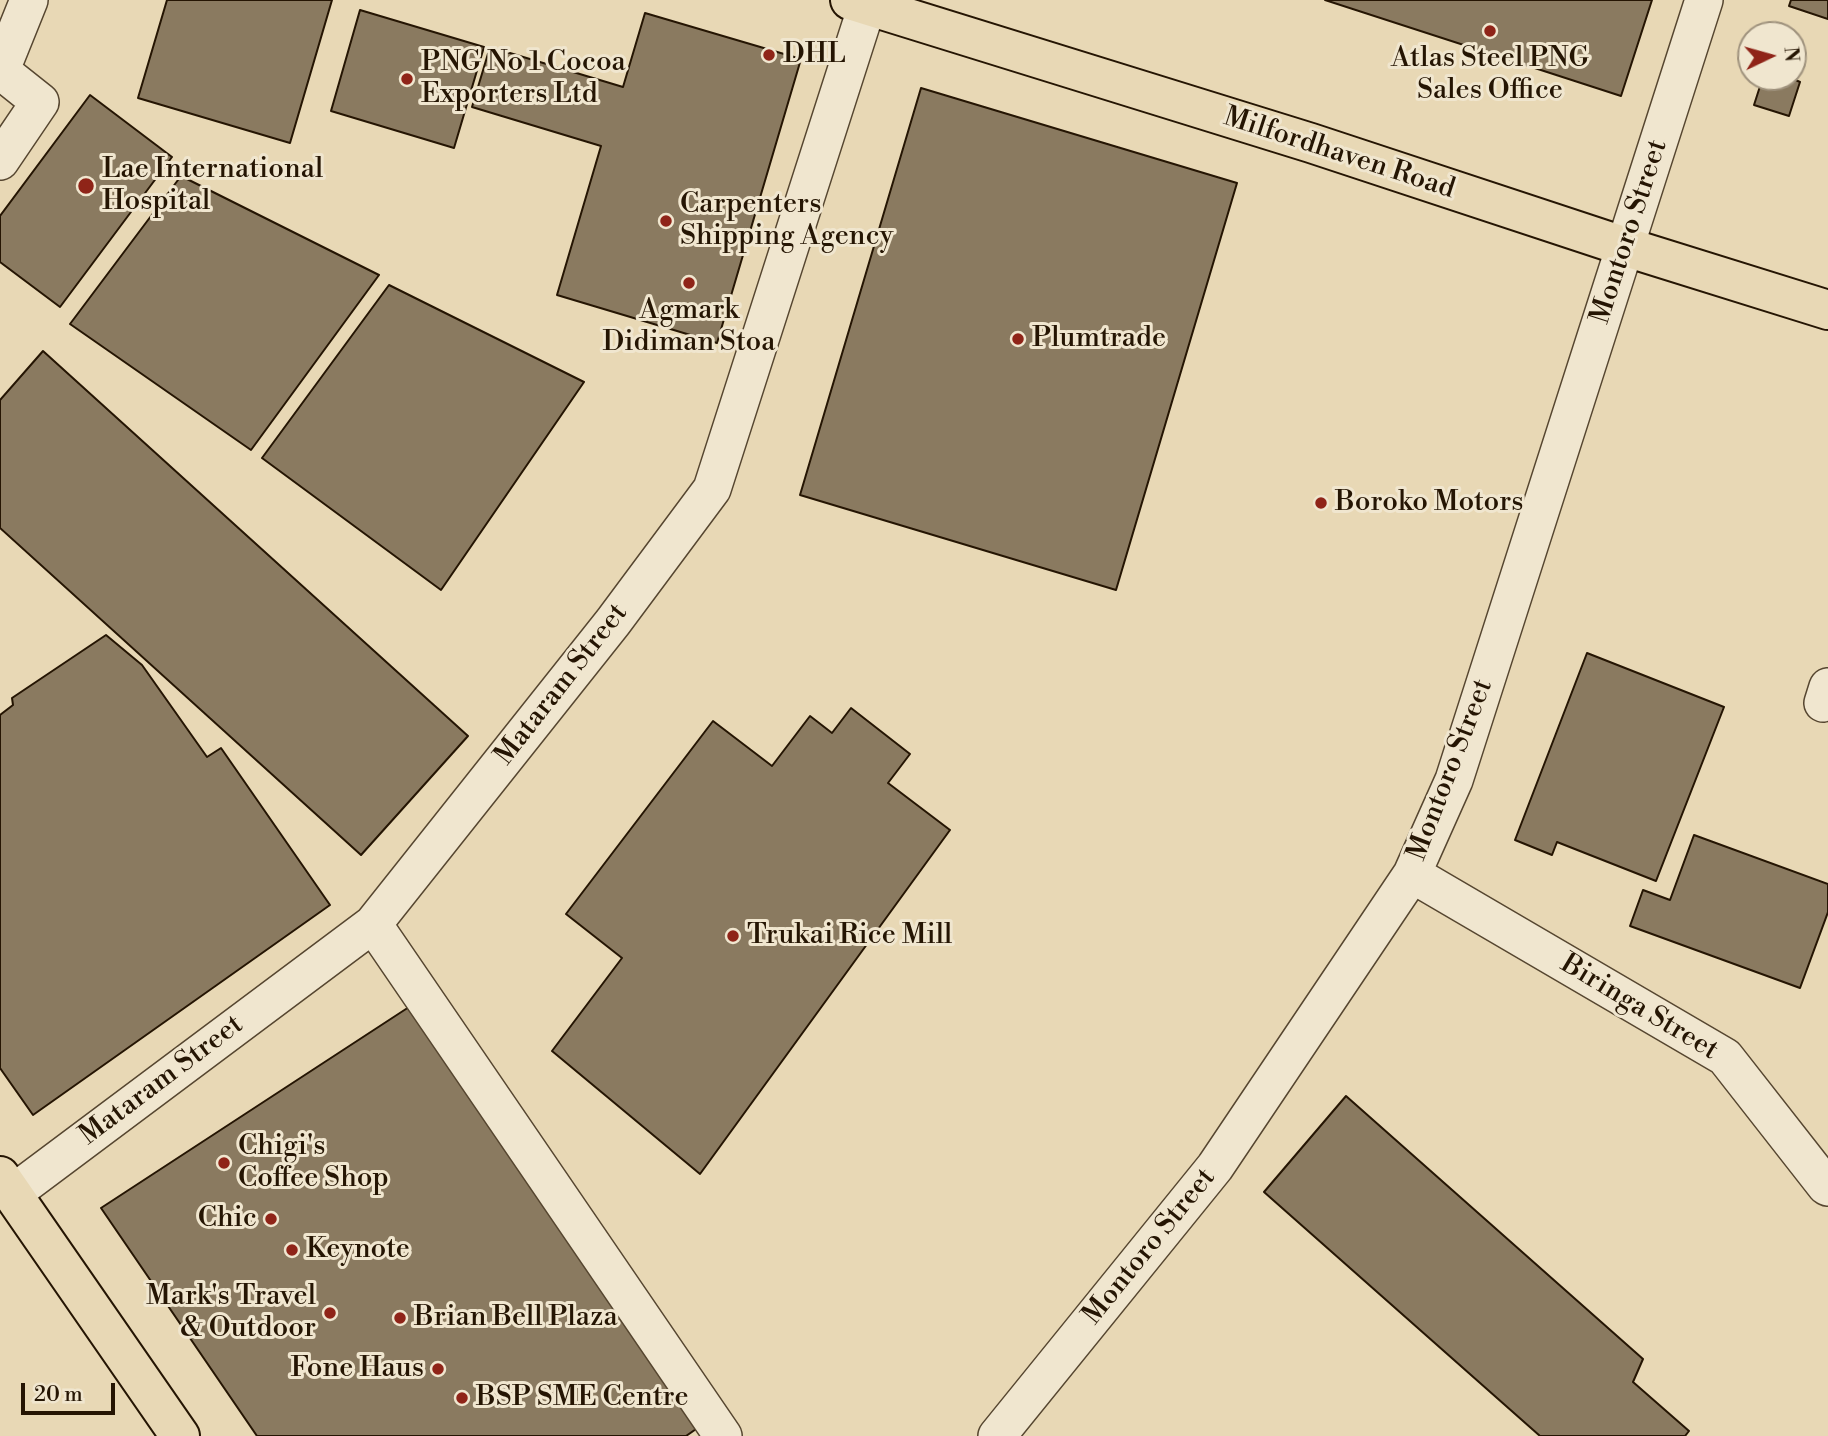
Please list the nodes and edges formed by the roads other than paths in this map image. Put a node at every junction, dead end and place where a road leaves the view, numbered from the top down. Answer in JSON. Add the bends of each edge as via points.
{"nodes":[{"id":1,"x":29,"y":0,"type":"edge"},
{"id":2,"x":1704,"y":0,"type":"edge"},
{"id":3,"x":859,"y":3,"type":"edge"},
{"id":4,"x":0,"y":72,"type":"edge"},
{"id":5,"x":0,"y":161,"type":"edge"},
{"id":6,"x":1626,"y":247,"type":"junction"},
{"id":7,"x":1828,"y":310,"type":"edge"},
{"id":8,"x":1412,"y":874,"type":"junction"},
{"id":9,"x":373,"y":924,"type":"junction"},
{"id":10,"x":6,"y":1185,"type":"edge"},
{"id":11,"x":1828,"y":1187,"type":"edge"},
{"id":12,"x":180,"y":1436,"type":"edge"},
{"id":13,"x":723,"y":1436,"type":"edge"},
{"id":14,"x":997,"y":1436,"type":"edge"}],
"edges":[{"from":1,"to":4,"type":"street"},
{"from":2,"to":6,"type":"street","name":"Montoro Street"},
{"from":3,"to":6,"type":"main road","name":"Milfordhaven Road","via":[[1311,143]]},
{"from":3,"to":9,"type":"street","name":"Mataram Street","via":[[712,489],[613,622]]},
{"from":4,"to":5,"type":"street","via":[[40,102]]},
{"from":6,"to":7,"type":"main road","name":"Milfordhaven Road"},
{"from":6,"to":8,"type":"street","name":"Montoro Street","via":[[1454,780]]},
{"from":8,"to":11,"type":"street","name":"Biringa Street","via":[[1725,1057]]},
{"from":8,"to":14,"type":"street","name":"Montoro Street","via":[[1215,1167]]},
{"from":9,"to":10,"type":"street","name":"Mataram Street"},
{"from":9,"to":13,"type":"street"},
{"from":10,"to":12,"type":"main road"}]}
